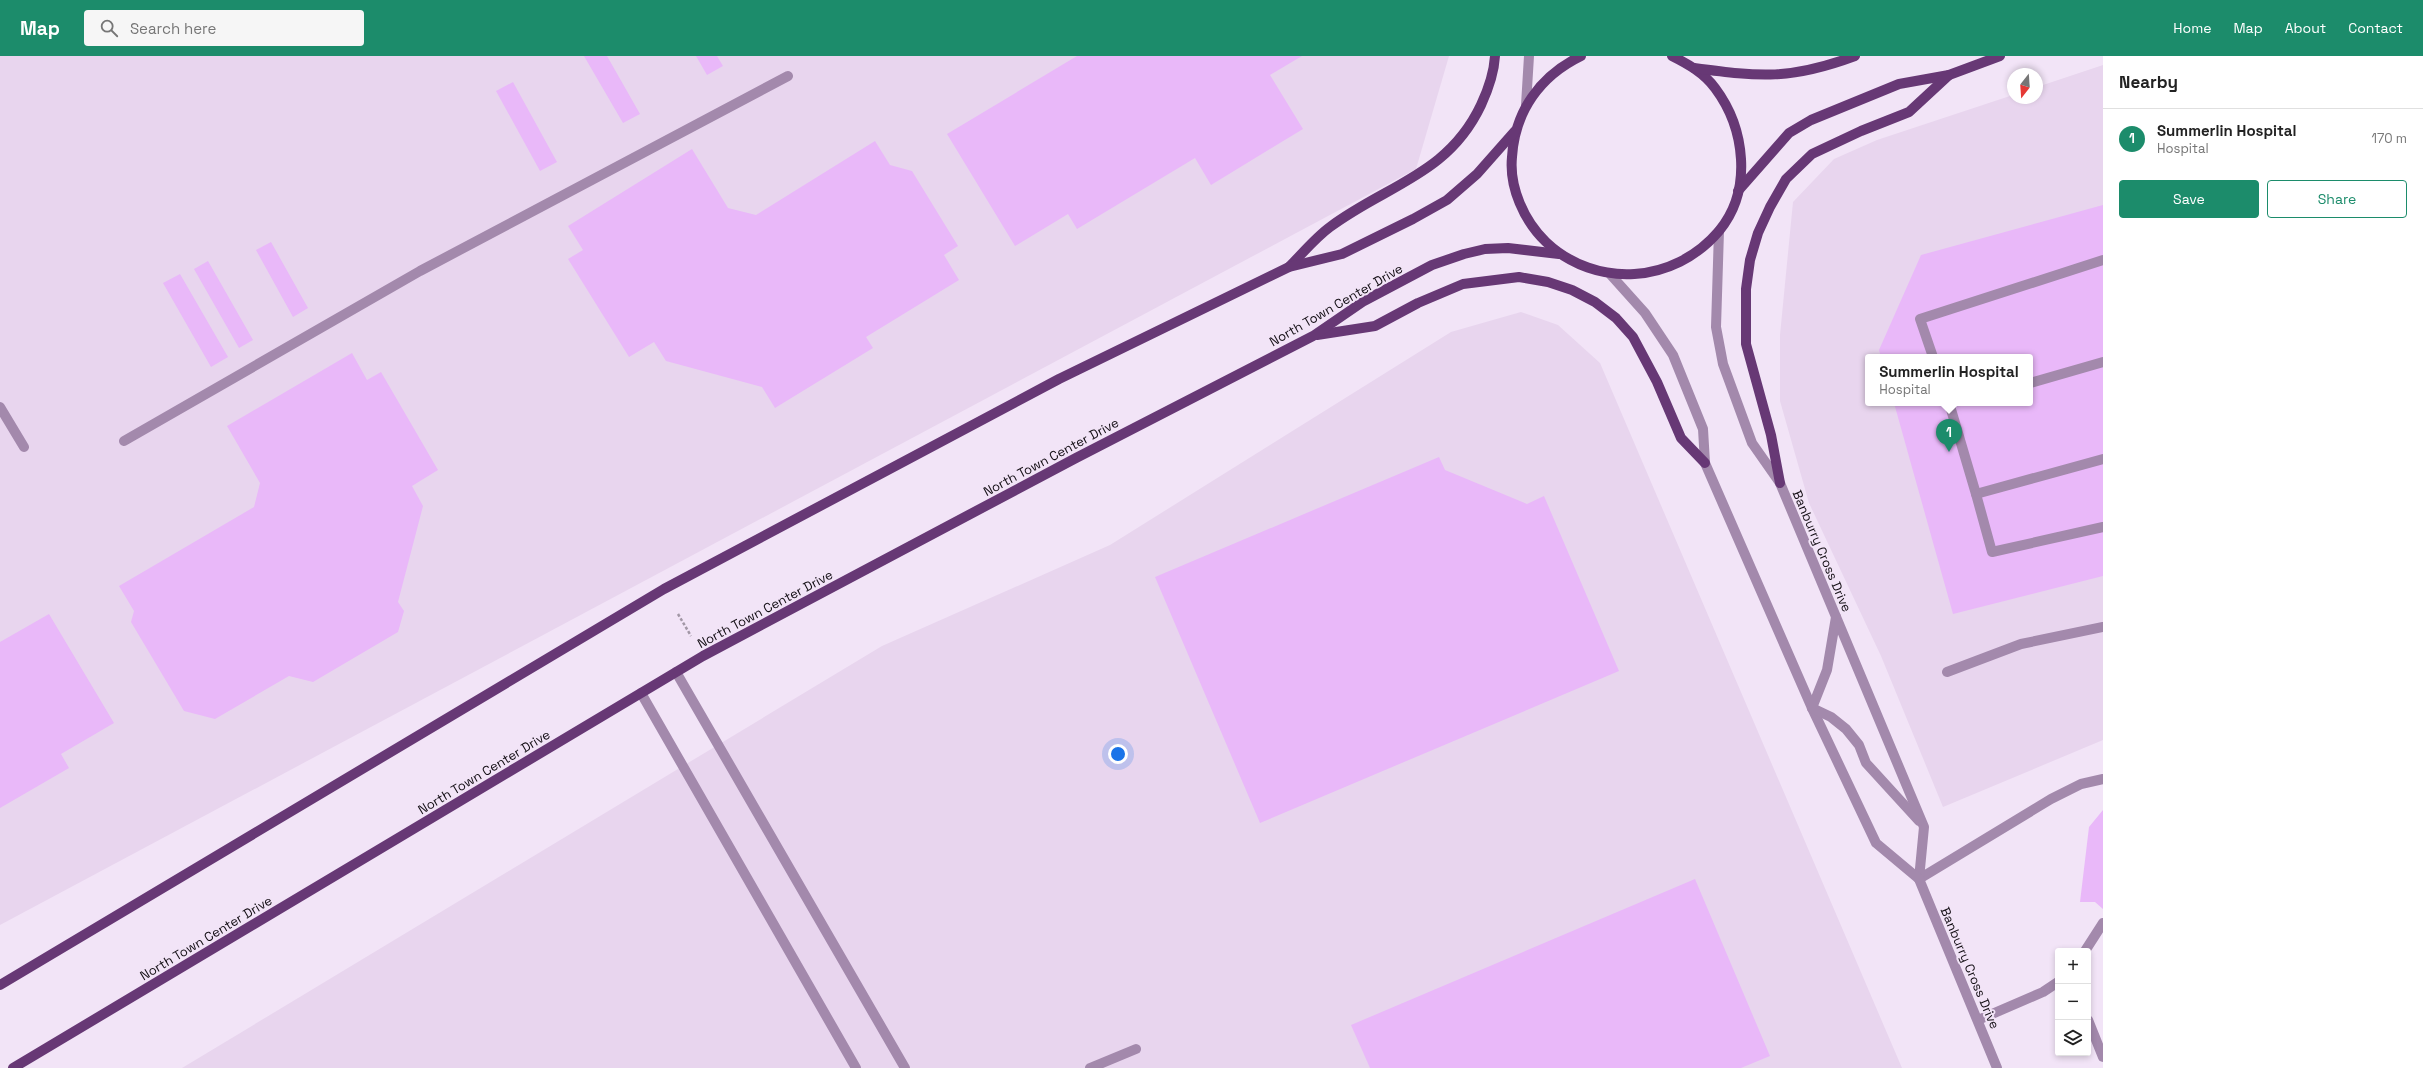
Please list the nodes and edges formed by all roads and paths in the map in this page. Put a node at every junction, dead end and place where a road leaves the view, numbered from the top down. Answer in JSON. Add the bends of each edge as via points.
{"nodes":[{"id":1,"x":1495,"y":56,"type":"edge"},
{"id":2,"x":1529,"y":56,"type":"edge"},
{"id":3,"x":1581,"y":56,"type":"edge"},
{"id":4,"x":1672,"y":56,"type":"edge"},
{"id":5,"x":1855,"y":56,"type":"edge"},
{"id":6,"x":2000,"y":56,"type":"edge"},
{"id":7,"x":1694,"y":68,"type":"junction"},
{"id":8,"x":1949,"y":75,"type":"junction"},
{"id":9,"x":788,"y":76,"type":"dead end"},
{"id":10,"x":1526,"y":105,"type":"junction"},
{"id":11,"x":1515,"y":131,"type":"junction"},
{"id":12,"x":1738,"y":191,"type":"junction"},
{"id":13,"x":1719,"y":231,"type":"junction"},
{"id":14,"x":1559,"y":254,"type":"junction"},
{"id":15,"x":2103,"y":260,"type":"edge"},
{"id":16,"x":1289,"y":267,"type":"junction"},
{"id":17,"x":1610,"y":274,"type":"junction"},
{"id":18,"x":1314,"y":336,"type":"junction"},
{"id":19,"x":1933,"y":354,"type":"edge"},
{"id":20,"x":2103,"y":362,"type":"edge"},
{"id":21,"x":2033,"y":382,"type":"edge"},
{"id":22,"x":1954,"y":406,"type":"edge"},
{"id":23,"x":0,"y":407,"type":"edge"},
{"id":24,"x":124,"y":441,"type":"dead end"},
{"id":25,"x":24,"y":447,"type":"dead end"},
{"id":26,"x":2103,"y":459,"type":"edge"},
{"id":27,"x":1705,"y":463,"type":"junction"},
{"id":28,"x":1780,"y":483,"type":"junction"},
{"id":29,"x":1976,"y":494,"type":"junction"},
{"id":30,"x":2103,"y":527,"type":"edge"},
{"id":31,"x":678,"y":614,"type":"dead end"},
{"id":32,"x":1836,"y":616,"type":"junction"},
{"id":33,"x":2103,"y":627,"type":"edge"},
{"id":34,"x":691,"y":636,"type":"dead end"},
{"id":35,"x":676,"y":672,"type":"junction"},
{"id":36,"x":1947,"y":672,"type":"dead end"},
{"id":37,"x":641,"y":693,"type":"junction"},
{"id":38,"x":1812,"y":708,"type":"junction"},
{"id":39,"x":2103,"y":779,"type":"edge"},
{"id":40,"x":1924,"y":827,"type":"junction"},
{"id":41,"x":1919,"y":879,"type":"junction"},
{"id":42,"x":2103,"y":923,"type":"edge"},
{"id":43,"x":2087,"y":948,"type":"edge"},
{"id":44,"x":2055,"y":984,"type":"edge"},
{"id":45,"x":0,"y":985,"type":"edge"},
{"id":46,"x":1978,"y":1020,"type":"junction"},
{"id":47,"x":2091,"y":1024,"type":"edge"},
{"id":48,"x":2098,"y":1032,"type":"edge"},
{"id":49,"x":1136,"y":1049,"type":"dead end"},
{"id":50,"x":2103,"y":1057,"type":"edge"},
{"id":51,"x":13,"y":1068,"type":"edge"},
{"id":52,"x":856,"y":1068,"type":"edge"},
{"id":53,"x":905,"y":1068,"type":"edge"},
{"id":54,"x":1090,"y":1068,"type":"edge"},
{"id":55,"x":1998,"y":1068,"type":"edge"}],
"edges":[{"from":1,"to":16,"type":"main road","via":[[1487,92],[1478,112],[1463,135],[1448,151],[1430,167],[1329,227]]},
{"from":2,"to":10,"type":"street"},
{"from":3,"to":10,"type":"main road","via":[[1563,65],[1542,82]]},
{"from":4,"to":7,"type":"main road"},
{"from":5,"to":7,"type":"main road","via":[[1803,73],[1780,76],[1752,76]]},
{"from":6,"to":8,"type":"main road"},
{"from":7,"to":12,"type":"main road","via":[[1714,86],[1730,110],[1739,136],[1742,163]]},
{"from":8,"to":12,"type":"main road","via":[[1899,84],[1811,120],[1789,133]]},
{"from":8,"to":28,"type":"main road","via":[[1909,112],[1812,154],[1786,179],[1758,233],[1750,260],[1746,289],[1746,344],[1771,435]]},
{"from":9,"to":24,"type":"street","via":[[420,271]]},
{"from":10,"to":11,"type":"main road"},
{"from":11,"to":14,"type":"main road","via":[[1511,158],[1514,186],[1523,212],[1538,235]]},
{"from":11,"to":16,"type":"main road","via":[[1477,174],[1447,200],[1342,254]]},
{"from":12,"to":13,"type":"main road"},
{"from":13,"to":17,"type":"main road","via":[[1690,257],[1665,269],[1638,275]]},
{"from":13,"to":28,"type":"street","name":"Banburry Cross Drive","via":[[1716,327],[1723,364],[1752,443]]},
{"from":14,"to":17,"type":"main road","via":[[1583,267]]},
{"from":14,"to":18,"type":"main road","name":"North Town Center Drive","via":[[1508,248],[1485,249],[1464,254],[1432,266],[1364,301]]},
{"from":15,"to":19,"type":"street","via":[[1920,318]]},
{"from":16,"to":45,"type":"main road","via":[[1059,379],[664,589]]},
{"from":17,"to":27,"type":"street","name":"Banburry Cross Drive","via":[[1645,313],[1673,355],[1703,429]]},
{"from":18,"to":27,"type":"main road","via":[[1375,326],[1464,284],[1519,278],[1554,284],[1595,302],[1616,318],[1633,337],[1657,382],[1681,438]]},
{"from":18,"to":35,"type":"main road","name":"North Town Center Drive","via":[[1069,462]]},
{"from":20,"to":21,"type":"street"},
{"from":22,"to":29,"type":"street"},
{"from":23,"to":25,"type":"street"},
{"from":26,"to":29,"type":"street"},
{"from":27,"to":38,"type":"street","name":"Banburry Cross Drive"},
{"from":28,"to":32,"type":"street","name":"Banburry Cross Drive"},
{"from":29,"to":30,"type":"street","via":[[1992,552]]},
{"from":31,"to":34,"type":"path"},
{"from":32,"to":38,"type":"street","via":[[1827,670]]},
{"from":32,"to":40,"type":"street","name":"Banburry Cross Drive"},
{"from":33,"to":36,"type":"street","via":[[2021,644]]},
{"from":35,"to":37,"type":"main road","name":"North Town Center Drive"},
{"from":35,"to":53,"type":"street"},
{"from":37,"to":51,"type":"main road","name":"North Town Center Drive"},
{"from":37,"to":52,"type":"street"},
{"from":38,"to":40,"type":"street","via":[[1831,717],[1846,729],[1859,745],[1866,763]]},
{"from":38,"to":41,"type":"street","name":"Banburry Cross Drive","via":[[1876,843]]},
{"from":39,"to":41,"type":"street","via":[[2081,784],[2051,799]]},
{"from":40,"to":41,"type":"street","name":"Banburry Cross Drive"},
{"from":41,"to":46,"type":"street","name":"Banburry Cross Drive"},
{"from":42,"to":43,"type":"street"},
{"from":44,"to":46,"type":"street","via":[[2043,992]]},
{"from":46,"to":55,"type":"street","name":"Banburry Cross Drive"},
{"from":47,"to":48,"type":"street"},
{"from":48,"to":50,"type":"street"},
{"from":49,"to":54,"type":"street"}]}
